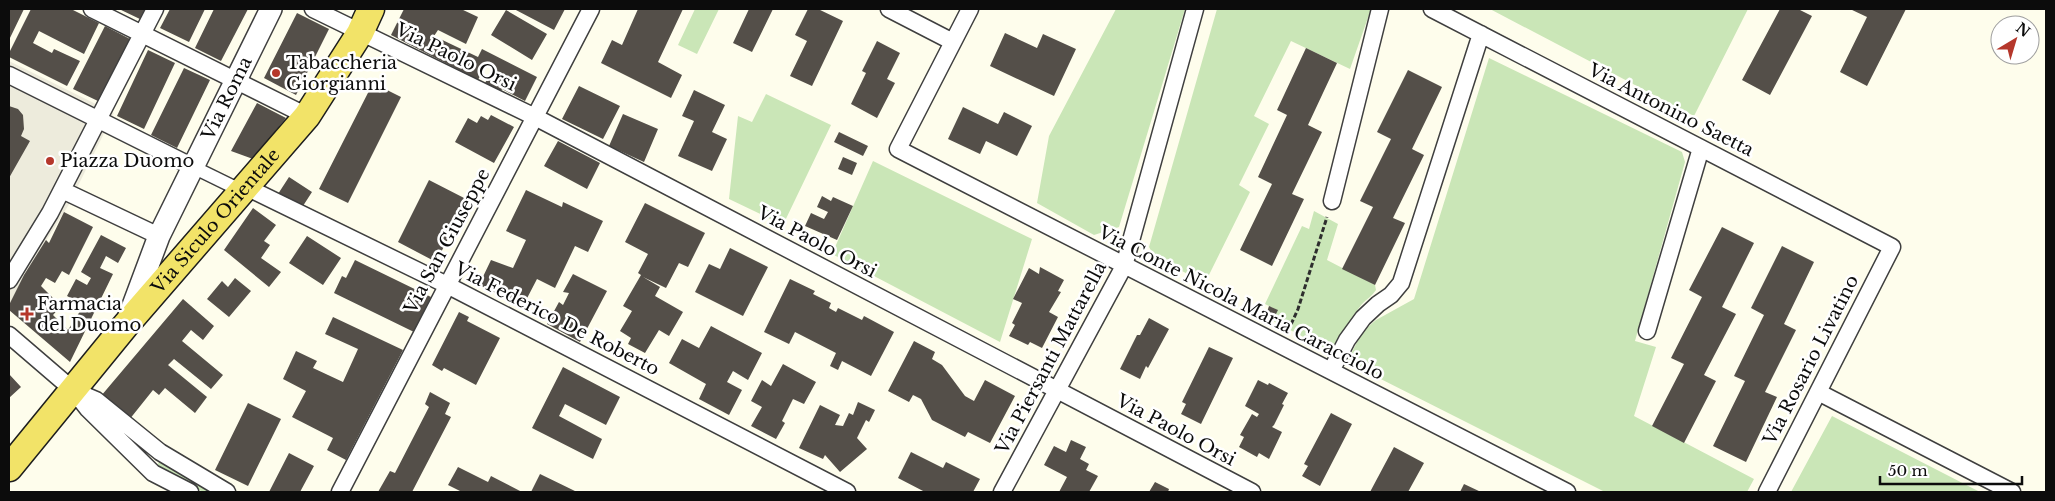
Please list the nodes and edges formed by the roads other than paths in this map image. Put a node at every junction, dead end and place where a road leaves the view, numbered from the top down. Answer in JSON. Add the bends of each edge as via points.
{"nodes":[{"id":1,"x":92,"y":9,"type":"edge"},
{"id":2,"x":156,"y":9,"type":"edge"},
{"id":3,"x":270,"y":9,"type":"edge"},
{"id":4,"x":313,"y":9,"type":"edge"},
{"id":5,"x":371,"y":9,"type":"edge"},
{"id":6,"x":591,"y":9,"type":"edge"},
{"id":7,"x":889,"y":9,"type":"edge"},
{"id":8,"x":970,"y":9,"type":"edge"},
{"id":9,"x":1195,"y":9,"type":"edge"},
{"id":10,"x":1380,"y":9,"type":"edge"},
{"id":11,"x":1432,"y":9,"type":"edge"},
{"id":12,"x":360,"y":33,"type":"junction"},
{"id":13,"x":143,"y":34,"type":"junction"},
{"id":14,"x":1481,"y":34,"type":"junction"},
{"id":15,"x":953,"y":42,"type":"junction"},
{"id":16,"x":9,"y":75,"type":"edge"},
{"id":17,"x":235,"y":80,"type":"junction"},
{"id":18,"x":307,"y":116,"type":"junction"},
{"id":19,"x":104,"y":118,"type":"junction"},
{"id":20,"x":535,"y":118,"type":"junction"},
{"id":21,"x":1701,"y":148,"type":"junction"},
{"id":22,"x":193,"y":167,"type":"junction"},
{"id":23,"x":244,"y":189,"type":"junction"},
{"id":24,"x":68,"y":192,"type":"junction"},
{"id":25,"x":1332,"y":201,"type":"road end"},
{"id":26,"x":159,"y":236,"type":"junction"},
{"id":27,"x":1892,"y":247,"type":"joint"},
{"id":28,"x":1124,"y":266,"type":"junction"},
{"id":29,"x":9,"y":280,"type":"edge"},
{"id":30,"x":447,"y":285,"type":"junction"},
{"id":31,"x":125,"y":326,"type":"junction"},
{"id":32,"x":1647,"y":330,"type":"dead end"},
{"id":33,"x":9,"y":335,"type":"edge"},
{"id":34,"x":1331,"y":371,"type":"junction"},
{"id":35,"x":73,"y":390,"type":"junction"},
{"id":36,"x":1057,"y":390,"type":"junction"},
{"id":37,"x":1818,"y":392,"type":"junction"},
{"id":38,"x":9,"y":468,"type":"edge"},
{"id":39,"x":190,"y":492,"type":"edge"},
{"id":40,"x":227,"y":492,"type":"edge"},
{"id":41,"x":340,"y":492,"type":"edge"},
{"id":42,"x":847,"y":492,"type":"edge"},
{"id":43,"x":1002,"y":492,"type":"edge"},
{"id":44,"x":1252,"y":492,"type":"edge"},
{"id":45,"x":1567,"y":492,"type":"edge"},
{"id":46,"x":1767,"y":492,"type":"edge"},
{"id":47,"x":2012,"y":492,"type":"edge"}],
"edges":[{"from":1,"to":13,"type":"street"},
{"from":2,"to":13,"type":"street"},
{"from":3,"to":17,"type":"street","name":"Via Roma"},
{"from":4,"to":12,"type":"street","name":"Via Paolo Orsi"},
{"from":5,"to":12,"type":"main road","name":"Via Siculo Orientale"},
{"from":6,"to":20,"type":"street","name":"Via San Giuseppe"},
{"from":7,"to":15,"type":"street"},
{"from":8,"to":15,"type":"street"},
{"from":9,"to":28,"type":"street","name":"Via Piersanti Mattarella"},
{"from":10,"to":25,"type":"street"},
{"from":11,"to":14,"type":"street","name":"Via Antonino Saetta"},
{"from":12,"to":18,"type":"main road","name":"Via Siculo Orientale"},
{"from":12,"to":20,"type":"street","name":"Via Paolo Orsi"},
{"from":13,"to":17,"type":"street"},
{"from":13,"to":19,"type":"street"},
{"from":14,"to":21,"type":"street","name":"Via Antonino Saetta"},
{"from":14,"to":34,"type":"street","via":[[1401,283],[1363,318]]},
{"from":15,"to":28,"type":"street","name":"Via Conte Nicola Maria Caracciolo","via":[[898,149]]},
{"from":16,"to":19,"type":"street"},
{"from":17,"to":18,"type":"street"},
{"from":17,"to":22,"type":"street","name":"Via Roma"},
{"from":18,"to":23,"type":"main road","name":"Via Siculo Orientale"},
{"from":19,"to":22,"type":"street"},
{"from":19,"to":24,"type":"street"},
{"from":20,"to":30,"type":"street","name":"Via San Giuseppe"},
{"from":20,"to":36,"type":"street","name":"Via Paolo Orsi"},
{"from":21,"to":27,"type":"street","name":"Via Antonino Saetta"},
{"from":21,"to":32,"type":"street"},
{"from":22,"to":23,"type":"street"},
{"from":22,"to":26,"type":"street","name":"Via Roma"},
{"from":23,"to":30,"type":"street","name":"Via Federico De Roberto"},
{"from":23,"to":31,"type":"main road","name":"Via Siculo Orientale"},
{"from":24,"to":26,"type":"street"},
{"from":24,"to":29,"type":"street"},
{"from":26,"to":31,"type":"street","name":"Via Roma"},
{"from":27,"to":37,"type":"street","name":"Via Rosario Livatino"},
{"from":28,"to":34,"type":"street","name":"Via Conte Nicola Maria Caracciolo"},
{"from":28,"to":36,"type":"street","name":"Via Piersanti Mattarella"},
{"from":30,"to":41,"type":"street","name":"Via San Giuseppe"},
{"from":30,"to":42,"type":"street","name":"Via Federico De Roberto"},
{"from":31,"to":35,"type":"main road","name":"Via Siculo Orientale"},
{"from":33,"to":35,"type":"street"},
{"from":34,"to":45,"type":"street","name":"Via Conte Nicola Maria Caracciolo"},
{"from":35,"to":38,"type":"main road","name":"Via Siculo Orientale"},
{"from":35,"to":39,"type":"street","via":[[153,473]]},
{"from":35,"to":40,"type":"street","via":[[96,400],[160,452]]},
{"from":36,"to":43,"type":"street","name":"Via Piersanti Mattarella"},
{"from":36,"to":44,"type":"street","name":"Via Paolo Orsi"},
{"from":37,"to":46,"type":"street","name":"Via Rosario Livatino"},
{"from":37,"to":47,"type":"street"}]}
